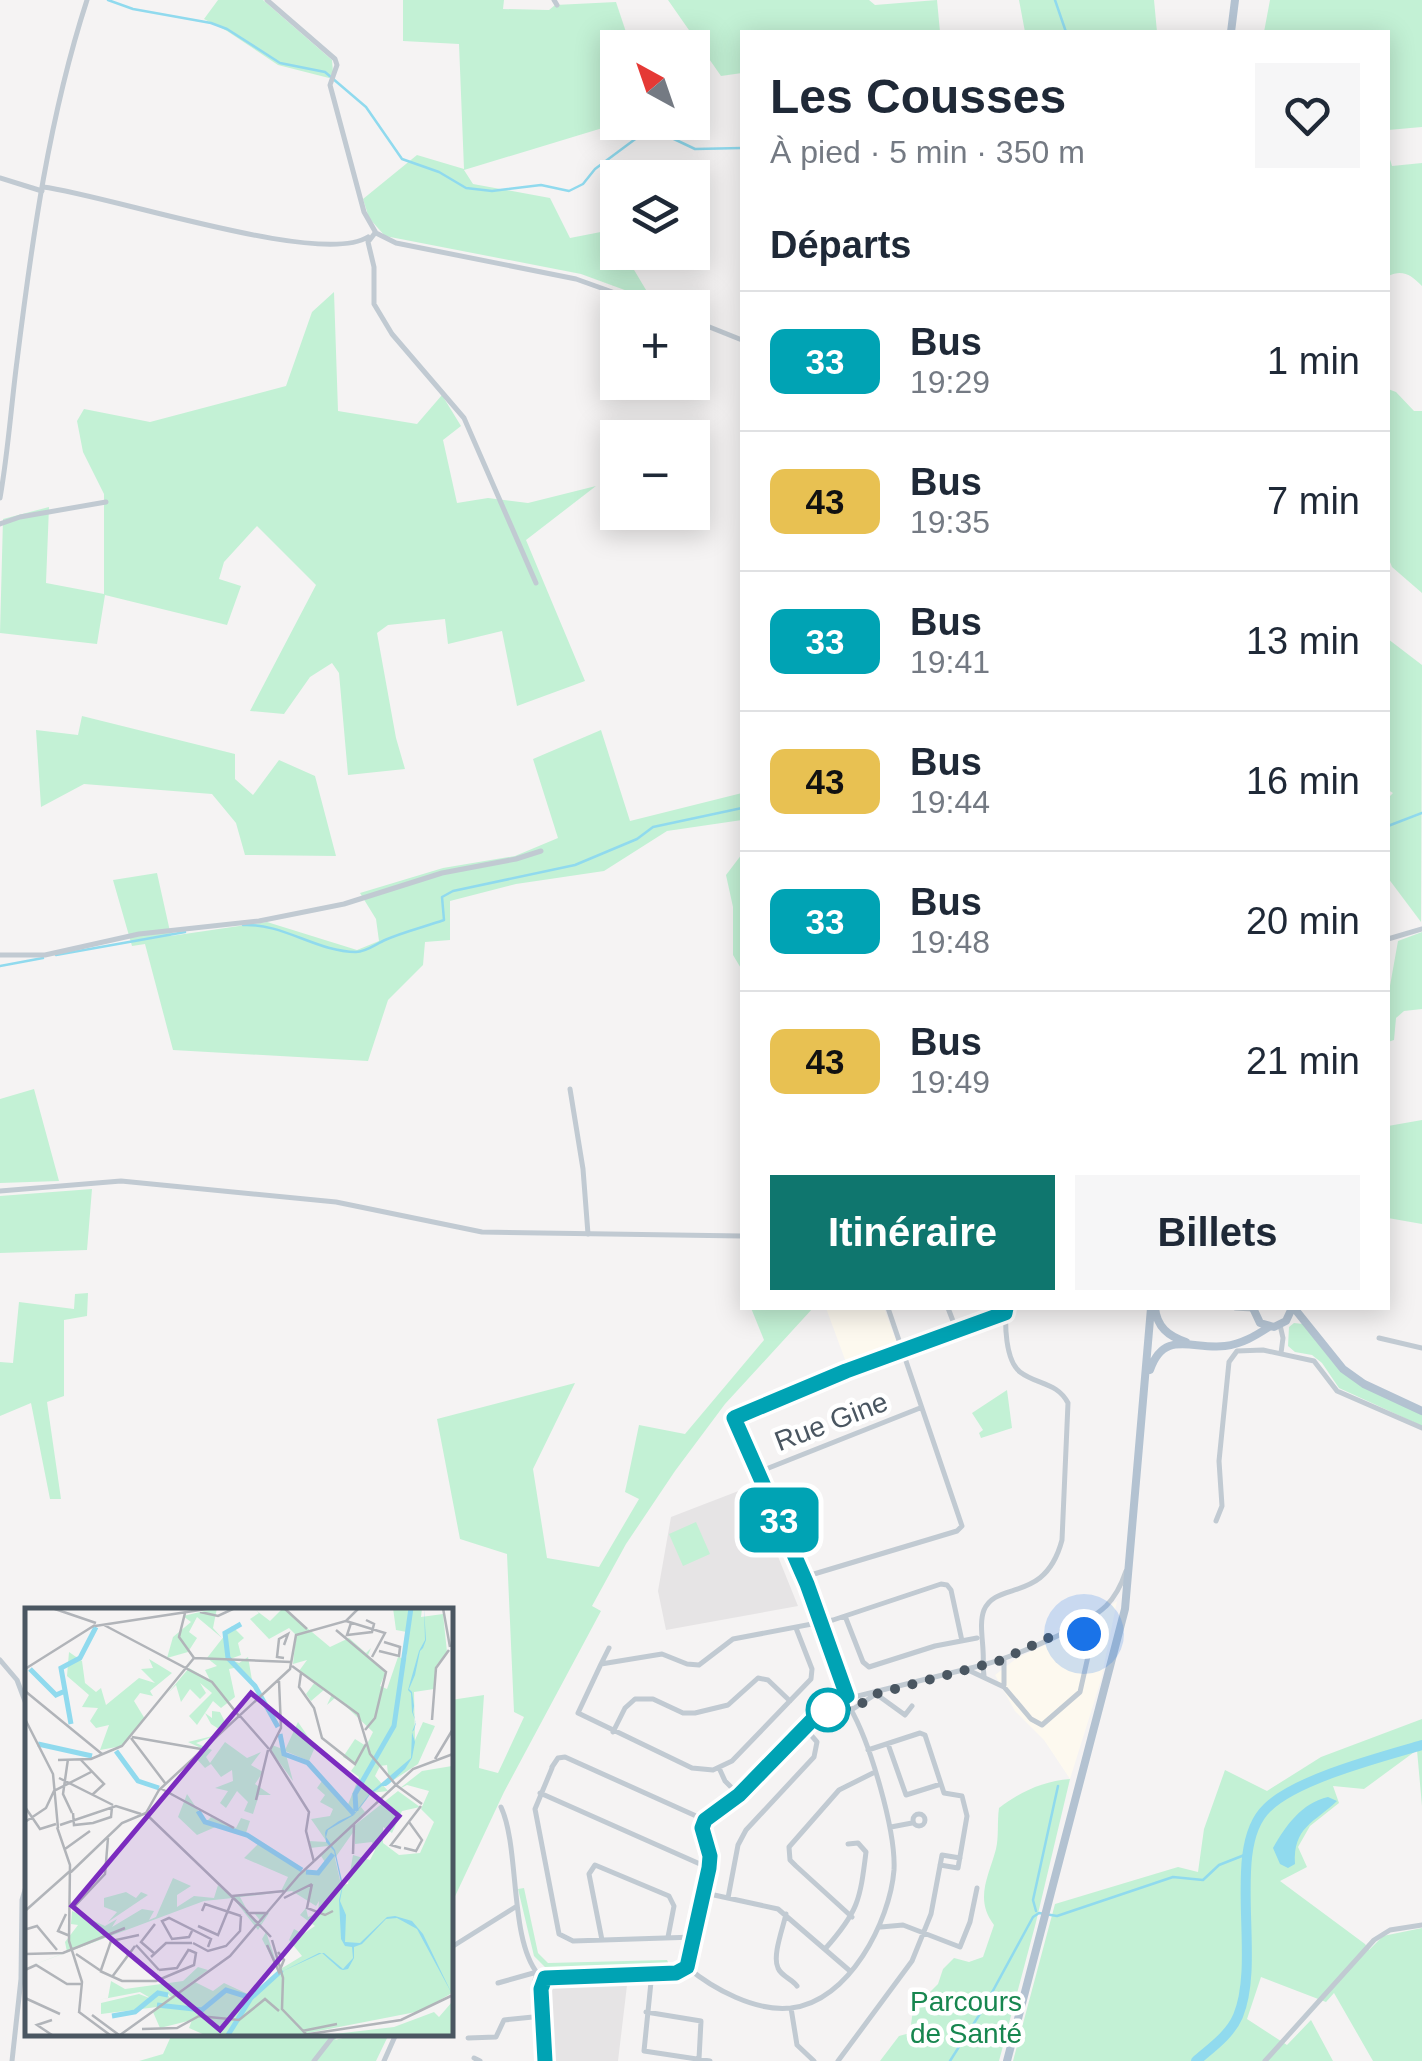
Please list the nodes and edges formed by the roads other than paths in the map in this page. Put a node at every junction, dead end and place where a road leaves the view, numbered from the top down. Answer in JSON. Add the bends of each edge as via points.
{"nodes":[{"id":1,"x":88,"y":0,"type":"edge"},
{"id":2,"x":266,"y":0,"type":"edge"},
{"id":3,"x":1235,"y":0,"type":"edge"},
{"id":4,"x":1231,"y":30,"type":"edge"},
{"id":5,"x":0,"y":178,"type":"edge"},
{"id":6,"x":43,"y":189,"type":"junction"},
{"id":7,"x":376,"y":232,"type":"junction"},
{"id":8,"x":368,"y":238,"type":"junction"},
{"id":9,"x":607,"y":290,"type":"edge"},
{"id":10,"x":710,"y":327,"type":"edge"},
{"id":11,"x":740,"y":339,"type":"edge"},
{"id":12,"x":0,"y":498,"type":"edge"},
{"id":13,"x":106,"y":502,"type":"dead end"},
{"id":14,"x":0,"y":524,"type":"edge"},
{"id":15,"x":536,"y":583,"type":"dead end"},
{"id":16,"x":541,"y":850,"type":"dead end"},
{"id":17,"x":1422,"y":929,"type":"edge"},
{"id":18,"x":1390,"y":938,"type":"edge"},
{"id":19,"x":0,"y":955,"type":"edge"},
{"id":20,"x":570,"y":1088,"type":"dead end"},
{"id":21,"x":0,"y":1189,"type":"edge"},
{"id":22,"x":588,"y":1234,"type":"junction"},
{"id":23,"x":740,"y":1236,"type":"edge"},
{"id":24,"x":889,"y":1310,"type":"edge"},
{"id":25,"x":949,"y":1310,"type":"edge"},
{"id":26,"x":1005,"y":1310,"type":"edge"},
{"id":27,"x":1150,"y":1310,"type":"edge"},
{"id":28,"x":1151,"y":1310,"type":"edge"},
{"id":29,"x":1253,"y":1310,"type":"edge"},
{"id":30,"x":1292,"y":1310,"type":"edge"},
{"id":31,"x":1295,"y":1310,"type":"edge"},
{"id":32,"x":1257,"y":1320,"type":"junction"},
{"id":33,"x":1308,"y":1322,"type":"junction"},
{"id":34,"x":1283,"y":1323,"type":"junction"},
{"id":35,"x":1269,"y":1327,"type":"junction"},
{"id":36,"x":956,"y":1330,"type":"junction"},
{"id":37,"x":1380,"y":1338,"type":"dead end"},
{"id":38,"x":1246,"y":1340,"type":"junction"},
{"id":39,"x":1195,"y":1345,"type":"junction"},
{"id":40,"x":1422,"y":1348,"type":"edge"},
{"id":41,"x":902,"y":1350,"type":"junction"},
{"id":42,"x":1281,"y":1354,"type":"junction"},
{"id":43,"x":1144,"y":1401,"type":"junction"},
{"id":44,"x":922,"y":1407,"type":"junction"},
{"id":45,"x":1422,"y":1412,"type":"edge"},
{"id":46,"x":1422,"y":1428,"type":"edge"},
{"id":47,"x":757,"y":1475,"type":"junction"},
{"id":48,"x":1216,"y":1521,"type":"dead end"},
{"id":49,"x":1132,"y":1550,"type":"junction"},
{"id":50,"x":804,"y":1578,"type":"junction"},
{"id":51,"x":811,"y":1600,"type":"junction"},
{"id":52,"x":845,"y":1616,"type":"junction"},
{"id":53,"x":821,"y":1623,"type":"junction"},
{"id":54,"x":1072,"y":1627,"type":"junction"},
{"id":55,"x":796,"y":1628,"type":"junction"},
{"id":56,"x":977,"y":1638,"type":"dead end"},
{"id":57,"x":962,"y":1641,"type":"junction"},
{"id":58,"x":608,"y":1648,"type":"dead end"},
{"id":59,"x":1004,"y":1659,"type":"junction"},
{"id":60,"x":0,"y":1660,"type":"edge"},
{"id":61,"x":602,"y":1664,"type":"junction"},
{"id":62,"x":983,"y":1665,"type":"junction"},
{"id":63,"x":966,"y":1669,"type":"junction"},
{"id":64,"x":984,"y":1676,"type":"junction"},
{"id":65,"x":846,"y":1684,"type":"junction"},
{"id":66,"x":1004,"y":1686,"type":"junction"},
{"id":67,"x":876,"y":1694,"type":"junction"},
{"id":68,"x":857,"y":1695,"type":"junction"},
{"id":69,"x":846,"y":1697,"type":"junction"},
{"id":70,"x":25,"y":1701,"type":"edge"},
{"id":71,"x":790,"y":1701,"type":"junction"},
{"id":72,"x":912,"y":1706,"type":"dead end"},
{"id":73,"x":834,"y":1707,"type":"junction"},
{"id":74,"x":854,"y":1707,"type":"junction"},
{"id":75,"x":805,"y":1728,"type":"junction"},
{"id":76,"x":613,"y":1732,"type":"junction"},
{"id":77,"x":888,"y":1744,"type":"junction"},
{"id":78,"x":867,"y":1750,"type":"junction"},
{"id":79,"x":720,"y":1769,"type":"junction"},
{"id":80,"x":874,"y":1772,"type":"junction"},
{"id":81,"x":941,"y":1784,"type":"junction"},
{"id":82,"x":540,"y":1793,"type":"junction"},
{"id":83,"x":739,"y":1795,"type":"junction"},
{"id":84,"x":501,"y":1808,"type":"dead end"},
{"id":85,"x":705,"y":1820,"type":"junction"},
{"id":86,"x":914,"y":1822,"type":"dead end"},
{"id":87,"x":890,"y":1827,"type":"junction"},
{"id":88,"x":848,"y":1844,"type":"dead end"},
{"id":89,"x":709,"y":1868,"type":"junction"},
{"id":90,"x":977,"y":1888,"type":"dead end"},
{"id":91,"x":25,"y":1890,"type":"edge"},
{"id":92,"x":705,"y":1894,"type":"junction"},
{"id":93,"x":728,"y":1898,"type":"junction"},
{"id":94,"x":517,"y":1906,"type":"junction"},
{"id":95,"x":888,"y":1908,"type":"junction"},
{"id":96,"x":786,"y":1914,"type":"junction"},
{"id":97,"x":852,"y":1917,"type":"junction"},
{"id":98,"x":903,"y":1925,"type":"junction"},
{"id":99,"x":1422,"y":1925,"type":"edge"},
{"id":100,"x":881,"y":1927,"type":"junction"},
{"id":101,"x":924,"y":1932,"type":"junction"},
{"id":102,"x":695,"y":1937,"type":"junction"},
{"id":103,"x":668,"y":1938,"type":"junction"},
{"id":104,"x":602,"y":1940,"type":"junction"},
{"id":105,"x":452,"y":1947,"type":"edge"},
{"id":106,"x":825,"y":1950,"type":"junction"},
{"id":107,"x":687,"y":1967,"type":"junction"},
{"id":108,"x":850,"y":1971,"type":"junction"},
{"id":109,"x":652,"y":1972,"type":"junction"},
{"id":110,"x":537,"y":1973,"type":"junction"},
{"id":111,"x":543,"y":1981,"type":"junction"},
{"id":112,"x":498,"y":1983,"type":"dead end"},
{"id":113,"x":797,"y":1986,"type":"dead end"},
{"id":114,"x":792,"y":2008,"type":"junction"},
{"id":115,"x":646,"y":2012,"type":"junction"},
{"id":116,"x":543,"y":2016,"type":"junction"},
{"id":117,"x":334,"y":2036,"type":"edge"},
{"id":118,"x":395,"y":2036,"type":"edge"},
{"id":119,"x":468,"y":2038,"type":"dead end"},
{"id":120,"x":699,"y":2060,"type":"edge"},
{"id":121,"x":12,"y":2061,"type":"edge"},
{"id":122,"x":314,"y":2061,"type":"edge"},
{"id":123,"x":384,"y":2061,"type":"edge"},
{"id":124,"x":544,"y":2061,"type":"edge"},
{"id":125,"x":710,"y":2061,"type":"edge"},
{"id":126,"x":814,"y":2061,"type":"edge"},
{"id":127,"x":838,"y":2061,"type":"edge"},
{"id":128,"x":1007,"y":2061,"type":"edge"},
{"id":129,"x":1264,"y":2061,"type":"edge"}],
"edges":[{"from":1,"to":6,"type":"street","via":[[65,74]]},
{"from":2,"to":7,"type":"street","via":[[335,58],[330,82],[364,212]]},
{"from":3,"to":4,"type":"main road"},
{"from":5,"to":6,"type":"street"},
{"from":6,"to":8,"type":"street","via":[[306,244],[352,246]]},
{"from":6,"to":12,"type":"street"},
{"from":7,"to":8,"type":"street"},
{"from":7,"to":9,"type":"street","via":[[396,243]]},
{"from":8,"to":15,"type":"street","via":[[374,304],[464,418]]},
{"from":10,"to":11,"type":"street"},
{"from":13,"to":14,"type":"street"},
{"from":16,"to":19,"type":"street","via":[[258,921],[139,934],[46,955]]},
{"from":17,"to":18,"type":"street"},
{"from":20,"to":22,"type":"street"},
{"from":21,"to":22,"type":"street","via":[[157,1184],[336,1202],[482,1232]]},
{"from":22,"to":23,"type":"street"},
{"from":24,"to":41,"type":"street"},
{"from":25,"to":36,"type":"street"},
{"from":26,"to":36,"type":"street"},
{"from":26,"to":62,"type":"street","via":[[1016,1367],[1058,1389],[1068,1403],[1062,1540],[1050,1570],[986,1606]]},
{"from":27,"to":43,"type":"main road"},
{"from":28,"to":39,"type":"main road","via":[[1173,1338]]},
{"from":29,"to":32,"type":"main road"},
{"from":30,"to":34,"type":"main road"},
{"from":31,"to":33,"type":"main road"},
{"from":32,"to":35,"type":"main road"},
{"from":32,"to":38,"type":"main road"},
{"from":33,"to":34,"type":"main road","via":[[1298,1316]]},
{"from":33,"to":45,"type":"main road","via":[[1354,1378]]},
{"from":34,"to":35,"type":"main road"},
{"from":34,"to":42,"type":"street"},
{"from":35,"to":38,"type":"main road"},
{"from":36,"to":41,"type":"street"},
{"from":37,"to":40,"type":"street"},
{"from":38,"to":39,"type":"main road"},
{"from":39,"to":43,"type":"main road","via":[[1171,1344],[1158,1352]]},
{"from":41,"to":44,"type":"street"},
{"from":41,"to":47,"type":"street","via":[[734,1418]]},
{"from":42,"to":46,"type":"street","via":[[1314,1362],[1337,1391]]},
{"from":42,"to":48,"type":"street","via":[[1243,1349],[1229,1362]]},
{"from":43,"to":49,"type":"main road"},
{"from":44,"to":47,"type":"street","name":"Rue Gine"},
{"from":44,"to":50,"type":"street","via":[[962,1526]]},
{"from":47,"to":50,"type":"street"},
{"from":47,"to":51,"type":"street"},
{"from":49,"to":54,"type":"street","via":[[1114,1596]]},
{"from":49,"to":128,"type":"main road","via":[[1125,1609]]},
{"from":50,"to":51,"type":"street"},
{"from":51,"to":53,"type":"street"},
{"from":52,"to":53,"type":"street"},
{"from":52,"to":57,"type":"street","via":[[869,1667]]},
{"from":52,"to":57,"type":"street","via":[[945,1584]]},
{"from":53,"to":55,"type":"street"},
{"from":53,"to":65,"type":"street"},
{"from":54,"to":59,"type":"street"},
{"from":54,"to":66,"type":"street","via":[[1090,1643],[1077,1696],[1042,1726]]},
{"from":55,"to":61,"type":"street","via":[[733,1640],[699,1665],[662,1654]]},
{"from":55,"to":71,"type":"street","via":[[812,1674]]},
{"from":56,"to":57,"type":"street"},
{"from":58,"to":61,"type":"street"},
{"from":59,"to":62,"type":"street"},
{"from":59,"to":66,"type":"street"},
{"from":60,"to":70,"type":"street"},
{"from":61,"to":76,"type":"street","via":[[578,1713]]},
{"from":62,"to":63,"type":"street"},
{"from":62,"to":64,"type":"street"},
{"from":63,"to":64,"type":"street"},
{"from":63,"to":67,"type":"street"},
{"from":64,"to":66,"type":"street"},
{"from":65,"to":68,"type":"street"},
{"from":65,"to":69,"type":"street"},
{"from":67,"to":68,"type":"street"},
{"from":67,"to":72,"type":"street","via":[[906,1716]]},
{"from":67,"to":74,"type":"street"},
{"from":68,"to":69,"type":"street"},
{"from":68,"to":74,"type":"street"},
{"from":69,"to":73,"type":"street"},
{"from":69,"to":74,"type":"street"},
{"from":71,"to":76,"type":"street","via":[[758,1678],[728,1705],[695,1714],[653,1699],[635,1700]]},
{"from":71,"to":79,"type":"street"},
{"from":73,"to":74,"type":"street"},
{"from":73,"to":75,"type":"street"},
{"from":74,"to":78,"type":"street"},
{"from":75,"to":83,"type":"street"},
{"from":75,"to":93,"type":"street","via":[[817,1742],[814,1757],[746,1830]]},
{"from":76,"to":79,"type":"street","via":[[692,1768]]},
{"from":77,"to":78,"type":"street"},
{"from":77,"to":81,"type":"street","via":[[923,1734]]},
{"from":77,"to":81,"type":"street","via":[[906,1795]]},
{"from":78,"to":80,"type":"street"},
{"from":79,"to":83,"type":"street"},
{"from":80,"to":87,"type":"street"},
{"from":80,"to":97,"type":"street","via":[[839,1790],[789,1847],[790,1860]]},
{"from":81,"to":101,"type":"street","via":[[944,1793],[962,1796],[967,1809],[960,1858],[942,1854]]},
{"from":82,"to":85,"type":"street","via":[[561,1756]]},
{"from":82,"to":89,"type":"street"},
{"from":82,"to":104,"type":"street","via":[[536,1817],[557,1930],[568,1940]]},
{"from":83,"to":85,"type":"street"},
{"from":84,"to":94,"type":"street"},
{"from":85,"to":89,"type":"street"},
{"from":86,"to":87,"type":"street"},
{"from":87,"to":95,"type":"street"},
{"from":88,"to":97,"type":"street","via":[[866,1852]]},
{"from":89,"to":92,"type":"street"},
{"from":90,"to":101,"type":"street","via":[[960,1947]]},
{"from":91,"to":121,"type":"street"},
{"from":92,"to":93,"type":"street"},
{"from":92,"to":102,"type":"street"},
{"from":93,"to":96,"type":"street"},
{"from":94,"to":105,"type":"street"},
{"from":94,"to":110,"type":"street"},
{"from":95,"to":98,"type":"street"},
{"from":95,"to":100,"type":"street"},
{"from":96,"to":106,"type":"street"},
{"from":96,"to":113,"type":"street","via":[[776,1964]]},
{"from":97,"to":106,"type":"street"},
{"from":98,"to":100,"type":"street"},
{"from":98,"to":101,"type":"street"},
{"from":99,"to":129,"type":"street","via":[[1374,1940]]},
{"from":100,"to":108,"type":"street"},
{"from":101,"to":127,"type":"street","via":[[912,1962]]},
{"from":102,"to":103,"type":"street"},
{"from":102,"to":107,"type":"street"},
{"from":103,"to":104,"type":"street"},
{"from":103,"to":104,"type":"street","via":[[674,1906],[668,1896],[595,1865],[589,1874]]},
{"from":106,"to":108,"type":"street"},
{"from":107,"to":109,"type":"street"},
{"from":107,"to":114,"type":"street","via":[[754,2004]]},
{"from":108,"to":114,"type":"street","via":[[815,2001]]},
{"from":109,"to":111,"type":"street"},
{"from":109,"to":115,"type":"street"},
{"from":110,"to":111,"type":"street"},
{"from":110,"to":112,"type":"street"},
{"from":111,"to":116,"type":"street"},
{"from":114,"to":126,"type":"street","via":[[797,2045]]},
{"from":115,"to":120,"type":"street","via":[[644,2051]]},
{"from":115,"to":120,"type":"street","via":[[701,2021]]},
{"from":116,"to":119,"type":"street","via":[[504,2020],[496,2037]]},
{"from":116,"to":124,"type":"street"},
{"from":117,"to":122,"type":"street"},
{"from":118,"to":123,"type":"street"},
{"from":120,"to":125,"type":"street"}]}
